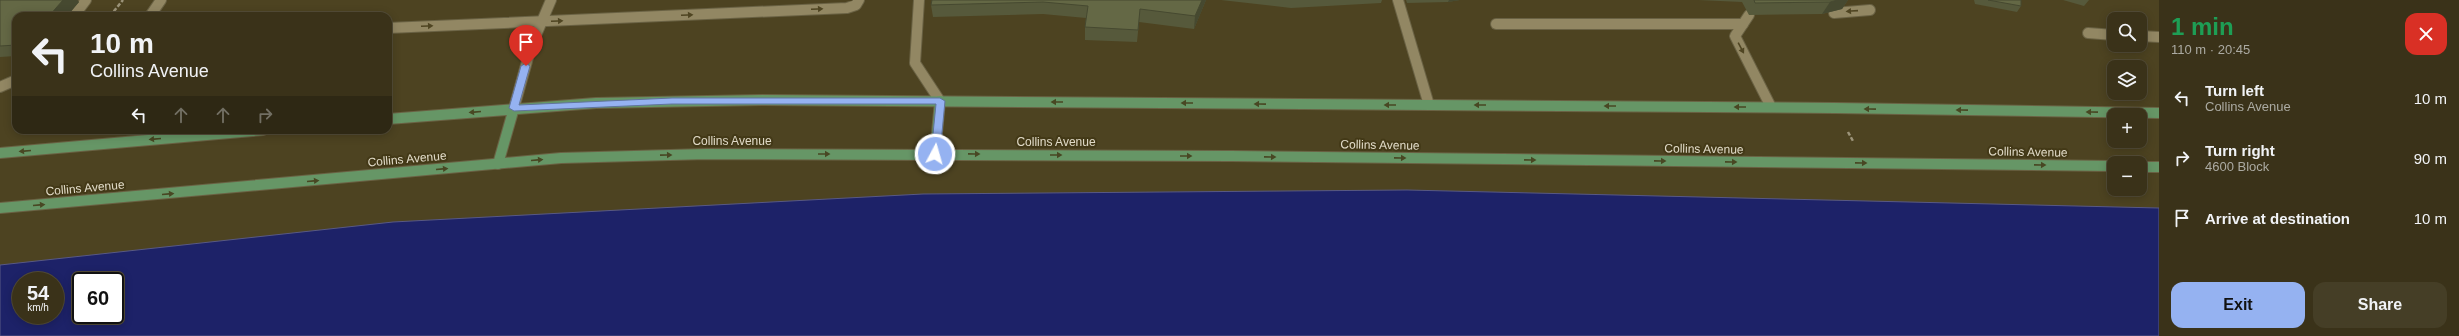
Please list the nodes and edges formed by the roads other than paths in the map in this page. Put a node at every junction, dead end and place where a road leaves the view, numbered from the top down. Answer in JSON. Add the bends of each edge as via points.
{"nodes":[{"id":1,"x":86,"y":0,"type":"edge"},
{"id":2,"x":161,"y":0,"type":"edge"},
{"id":3,"x":551,"y":0,"type":"edge"},
{"id":4,"x":859,"y":0,"type":"edge"},
{"id":5,"x":919,"y":0,"type":"edge"},
{"id":6,"x":1398,"y":0,"type":"edge"},
{"id":7,"x":1870,"y":10,"type":"dead end"},
{"id":8,"x":77,"y":12,"type":"edge"},
{"id":9,"x":153,"y":12,"type":"edge"},
{"id":10,"x":1834,"y":13,"type":"dead end"},
{"id":11,"x":1749,"y":15,"type":"dead end"},
{"id":12,"x":541,"y":22,"type":"junction"},
{"id":13,"x":1496,"y":24,"type":"dead end"},
{"id":14,"x":1743,"y":24,"type":"junction"},
{"id":15,"x":392,"y":28,"type":"edge"},
{"id":16,"x":2088,"y":33,"type":"dead end"},
{"id":17,"x":2107,"y":34,"type":"edge"},
{"id":18,"x":2147,"y":36,"type":"edge"},
{"id":19,"x":2159,"y":37,"type":"edge"},
{"id":20,"x":12,"y":82,"type":"edge"},
{"id":21,"x":0,"y":87,"type":"edge"},
{"id":22,"x":940,"y":101,"type":"junction"},
{"id":23,"x":1430,"y":105,"type":"junction"},
{"id":24,"x":1772,"y":107,"type":"junction"},
{"id":25,"x":514,"y":108,"type":"junction"},
{"id":26,"x":2159,"y":113,"type":"edge"},
{"id":27,"x":392,"y":119,"type":"edge"},
{"id":28,"x":217,"y":134,"type":"edge"},
{"id":29,"x":0,"y":153,"type":"edge"},
{"id":30,"x":935,"y":154,"type":"junction"},
{"id":31,"x":498,"y":164,"type":"junction"},
{"id":32,"x":2107,"y":166,"type":"edge"},
{"id":33,"x":2147,"y":167,"type":"edge"},
{"id":34,"x":2159,"y":167,"type":"edge"},
{"id":35,"x":0,"y":208,"type":"edge"}],
"edges":[{"from":1,"to":8,"type":"lane"},
{"from":2,"to":9,"type":"lane"},
{"from":3,"to":12,"type":"lane"},
{"from":12,"to":4,"type":"lane","one_way":true,"via":[[847,8],[856,5]]},
{"from":5,"to":22,"type":"lane","via":[[915,63]]},
{"from":6,"to":23,"type":"lane"},
{"from":7,"to":10,"type":"lane","one_way":true},
{"from":11,"to":14,"type":"lane"},
{"from":15,"to":12,"type":"lane","one_way":true},
{"from":12,"to":25,"type":"lane","via":[[531,47]]},
{"from":13,"to":14,"type":"lane"},
{"from":14,"to":24,"type":"lane","one_way":true,"via":[[1735,36]]},
{"from":16,"to":17,"type":"lane"},
{"from":18,"to":19,"type":"lane"},
{"from":20,"to":21,"type":"lane"},
{"from":23,"to":22,"type":"main road","one_way":true},
{"from":22,"to":25,"type":"main road","via":[[672,101]]},
{"from":22,"to":30,"type":"main road"},
{"from":24,"to":23,"type":"main road","one_way":true},
{"from":26,"to":24,"type":"main road","one_way":true},
{"from":25,"to":27,"type":"main road","one_way":true},
{"from":25,"to":31,"type":"main road"},
{"from":28,"to":29,"type":"main road","one_way":true},
{"from":31,"to":30,"type":"main road","name":"Collins Avenue","one_way":true,"via":[[562,158],[643,155]]},
{"from":30,"to":32,"type":"main road","name":"Collins Avenue","one_way":true},
{"from":35,"to":31,"type":"main road","name":"Collins Avenue","one_way":true},
{"from":33,"to":34,"type":"main road"}]}
